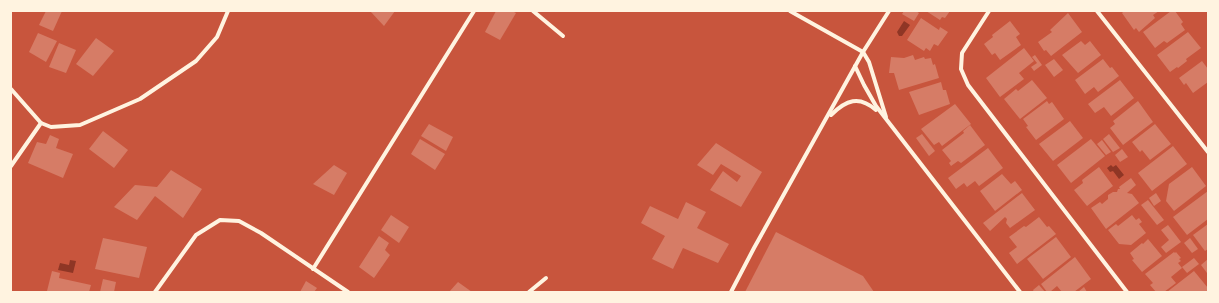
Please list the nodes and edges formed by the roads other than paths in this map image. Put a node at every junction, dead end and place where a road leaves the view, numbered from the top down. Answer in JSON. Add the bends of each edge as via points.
{"nodes":[{"id":1,"x":228,"y":11,"type":"edge"},
{"id":2,"x":474,"y":11,"type":"edge"},
{"id":3,"x":533,"y":11,"type":"edge"},
{"id":4,"x":790,"y":11,"type":"edge"},
{"id":5,"x":889,"y":11,"type":"edge"},
{"id":6,"x":990,"y":11,"type":"edge"},
{"id":7,"x":1097,"y":11,"type":"edge"},
{"id":8,"x":563,"y":36,"type":"dead end"},
{"id":9,"x":863,"y":52,"type":"junction"},
{"id":10,"x":855,"y":66,"type":"junction"},
{"id":11,"x":11,"y":89,"type":"edge"},
{"id":12,"x":826,"y":119,"type":"junction"},
{"id":13,"x":887,"y":119,"type":"junction"},
{"id":14,"x":41,"y":123,"type":"junction"},
{"id":15,"x":1208,"y":152,"type":"edge"},
{"id":16,"x":11,"y":166,"type":"edge"},
{"id":17,"x":313,"y":269,"type":"junction"},
{"id":18,"x":546,"y":278,"type":"dead end"},
{"id":19,"x":155,"y":292,"type":"edge"},
{"id":20,"x":348,"y":292,"type":"edge"},
{"id":21,"x":529,"y":292,"type":"edge"},
{"id":22,"x":731,"y":292,"type":"edge"},
{"id":23,"x":1020,"y":292,"type":"edge"},
{"id":24,"x":1127,"y":292,"type":"edge"}],
"edges":[{"from":1,"to":14,"type":"street","via":[[217,37],[196,61],[140,99],[80,124],[51,126]]},
{"from":2,"to":17,"type":"street"},
{"from":3,"to":8,"type":"street"},
{"from":4,"to":9,"type":"street"},
{"from":5,"to":9,"type":"street"},
{"from":6,"to":24,"type":"street","via":[[962,53],[961,69],[968,85]]},
{"from":7,"to":15,"type":"street"},
{"from":9,"to":10,"type":"street"},
{"from":9,"to":13,"type":"street","via":[[869,62]]},
{"from":10,"to":12,"type":"street"},
{"from":10,"to":13,"type":"street","via":[[876,106]]},
{"from":11,"to":14,"type":"street"},
{"from":12,"to":13,"type":"street","via":[[838,108],[858,100],[868,104]]},
{"from":12,"to":22,"type":"street"},
{"from":13,"to":23,"type":"street"},
{"from":14,"to":16,"type":"street"},
{"from":17,"to":19,"type":"street","via":[[239,221],[220,220],[196,235]]},
{"from":17,"to":20,"type":"street"},
{"from":18,"to":21,"type":"street"}]}
